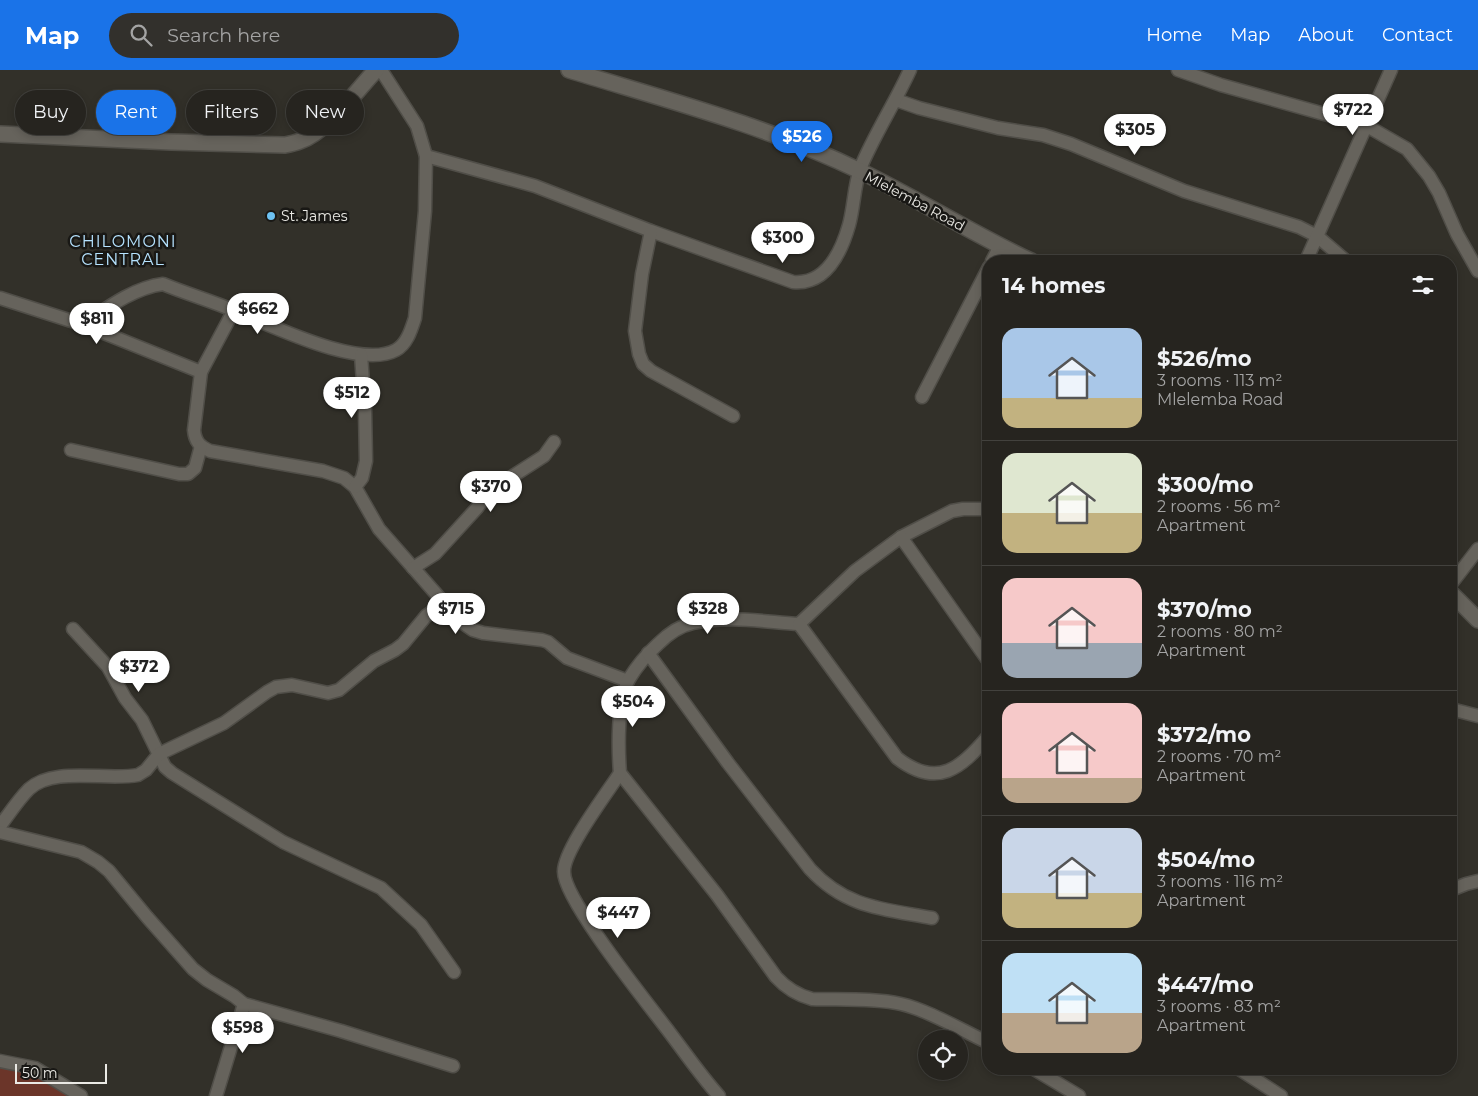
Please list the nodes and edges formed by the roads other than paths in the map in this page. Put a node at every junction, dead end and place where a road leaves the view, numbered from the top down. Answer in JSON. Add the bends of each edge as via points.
{"nodes":[{"id":1,"x":569,"y":70,"type":"edge"},
{"id":2,"x":910,"y":70,"type":"edge"},
{"id":3,"x":1178,"y":70,"type":"edge"},
{"id":4,"x":1391,"y":70,"type":"edge"},
{"id":5,"x":375,"y":71,"type":"edge"},
{"id":6,"x":896,"y":100,"type":"junction"},
{"id":7,"x":1366,"y":126,"type":"junction"},
{"id":8,"x":0,"y":134,"type":"edge"},
{"id":9,"x":426,"y":156,"type":"junction"},
{"id":10,"x":860,"y":171,"type":"junction"},
{"id":11,"x":651,"y":231,"type":"junction"},
{"id":12,"x":1317,"y":236,"type":"junction"},
{"id":13,"x":1000,"y":246,"type":"junction"},
{"id":14,"x":995,"y":255,"type":"edge"},
{"id":15,"x":1019,"y":255,"type":"edge"},
{"id":16,"x":1309,"y":255,"type":"edge"},
{"id":17,"x":1339,"y":255,"type":"edge"},
{"id":18,"x":1478,"y":271,"type":"edge"},
{"id":19,"x":982,"y":281,"type":"edge"},
{"id":20,"x":0,"y":298,"type":"edge"},
{"id":21,"x":234,"y":310,"type":"junction"},
{"id":22,"x":82,"y":325,"type":"junction"},
{"id":23,"x":361,"y":355,"type":"junction"},
{"id":24,"x":201,"y":372,"type":"junction"},
{"id":25,"x":922,"y":397,"type":"dead end"},
{"id":26,"x":733,"y":416,"type":"dead end"},
{"id":27,"x":554,"y":442,"type":"dead end"},
{"id":28,"x":201,"y":446,"type":"junction"},
{"id":29,"x":71,"y":450,"type":"dead end"},
{"id":30,"x":355,"y":487,"type":"junction"},
{"id":31,"x":982,"y":509,"type":"edge"},
{"id":32,"x":901,"y":537,"type":"junction"},
{"id":33,"x":1478,"y":549,"type":"edge"},
{"id":34,"x":412,"y":568,"type":"junction"},
{"id":35,"x":1457,"y":576,"type":"edge"},
{"id":36,"x":1457,"y":599,"type":"edge"},
{"id":37,"x":443,"y":604,"type":"junction"},
{"id":38,"x":1478,"y":620,"type":"edge"},
{"id":39,"x":800,"y":624,"type":"junction"},
{"id":40,"x":73,"y":629,"type":"dead end"},
{"id":41,"x":982,"y":652,"type":"edge"},
{"id":42,"x":648,"y":653,"type":"junction"},
{"id":43,"x":628,"y":681,"type":"junction"},
{"id":44,"x":1457,"y":711,"type":"edge"},
{"id":45,"x":1478,"y":716,"type":"edge"},
{"id":46,"x":982,"y":743,"type":"edge"},
{"id":47,"x":159,"y":754,"type":"junction"},
{"id":48,"x":620,"y":773,"type":"junction"},
{"id":49,"x":0,"y":826,"type":"edge"},
{"id":50,"x":0,"y":832,"type":"edge"},
{"id":51,"x":1478,"y":881,"type":"edge"},
{"id":52,"x":1457,"y":888,"type":"edge"},
{"id":53,"x":932,"y":918,"type":"dead end"},
{"id":54,"x":454,"y":972,"type":"dead end"},
{"id":55,"x":244,"y":1004,"type":"junction"},
{"id":56,"x":982,"y":1040,"type":"edge"},
{"id":57,"x":0,"y":1061,"type":"edge"},
{"id":58,"x":453,"y":1066,"type":"dead end"},
{"id":59,"x":1044,"y":1075,"type":"edge"},
{"id":60,"x":1248,"y":1075,"type":"edge"},
{"id":61,"x":81,"y":1096,"type":"edge"},
{"id":62,"x":216,"y":1096,"type":"edge"},
{"id":63,"x":719,"y":1096,"type":"edge"},
{"id":64,"x":1079,"y":1096,"type":"edge"},
{"id":65,"x":1281,"y":1096,"type":"edge"}],
"edges":[{"from":1,"to":10,"type":"street","name":"Mlelemba Road","via":[[731,119]]},
{"from":2,"to":6,"type":"street"},
{"from":3,"to":7,"type":"street"},
{"from":4,"to":7,"type":"street"},
{"from":5,"to":8,"type":"street","via":[[314,134],[285,145]]},
{"from":5,"to":9,"type":"street","via":[[417,126]]},
{"from":6,"to":10,"type":"street"},
{"from":6,"to":12,"type":"street","via":[[1072,144],[1184,191],[1278,219]]},
{"from":7,"to":12,"type":"street"},
{"from":7,"to":18,"type":"street","via":[[1407,149],[1421,164]]},
{"from":9,"to":11,"type":"street","via":[[535,186]]},
{"from":9,"to":23,"type":"street","via":[[424,225],[411,332],[397,350]]},
{"from":10,"to":11,"type":"street","via":[[849,225],[837,256],[814,280],[793,282]]},
{"from":10,"to":13,"type":"street","name":"Mlelemba Road"},
{"from":11,"to":26,"type":"street","via":[[635,331],[643,364]]},
{"from":12,"to":16,"type":"street"},
{"from":12,"to":17,"type":"street"},
{"from":13,"to":14,"type":"street"},
{"from":13,"to":15,"type":"street","name":"Mlelemba Road"},
{"from":19,"to":25,"type":"street"},
{"from":20,"to":22,"type":"street"},
{"from":21,"to":22,"type":"street","via":[[164,284],[131,294]]},
{"from":21,"to":23,"type":"street","via":[[313,342]]},
{"from":21,"to":24,"type":"street"},
{"from":22,"to":24,"type":"street"},
{"from":23,"to":30,"type":"street","via":[[367,446],[364,471]]},
{"from":24,"to":28,"type":"street","via":[[194,430],[195,439]]},
{"from":27,"to":34,"type":"street","via":[[544,456],[488,492],[435,554]]},
{"from":28,"to":29,"type":"street","via":[[195,468],[188,474]]},
{"from":28,"to":30,"type":"street","via":[[210,451],[323,471],[344,478]]},
{"from":30,"to":34,"type":"street","via":[[376,525]]},
{"from":31,"to":32,"type":"street","via":[[952,511]]},
{"from":32,"to":39,"type":"street","via":[[855,571]]},
{"from":32,"to":41,"type":"street"},
{"from":33,"to":35,"type":"street"},
{"from":34,"to":37,"type":"street"},
{"from":36,"to":38,"type":"street"},
{"from":37,"to":43,"type":"street","via":[[472,630],[542,640],[567,658]]},
{"from":37,"to":47,"type":"street","via":[[426,616],[403,644],[374,660],[339,690],[328,693],[292,685],[276,687],[224,723]]},
{"from":39,"to":42,"type":"street","via":[[715,620],[693,623],[670,633]]},
{"from":39,"to":46,"type":"street","via":[[897,758],[906,765],[925,773],[949,771],[961,765]]},
{"from":40,"to":47,"type":"street","via":[[108,667],[142,720]]},
{"from":42,"to":43,"type":"street"},
{"from":42,"to":53,"type":"street","via":[[728,763],[823,883],[868,907]]},
{"from":43,"to":48,"type":"street","via":[[619,722]]},
{"from":44,"to":45,"type":"street"},
{"from":47,"to":49,"type":"street","via":[[138,775],[44,780],[29,789]]},
{"from":47,"to":54,"type":"street","via":[[165,767],[181,780],[283,842],[381,888],[421,925]]},
{"from":48,"to":56,"type":"street","via":[[783,984],[812,999],[903,1004]]},
{"from":48,"to":63,"type":"street","via":[[570,851],[564,871],[565,881],[580,909],[623,970]]},
{"from":50,"to":55,"type":"street","via":[[81,852],[98,862],[194,969]]},
{"from":51,"to":52,"type":"street"},
{"from":55,"to":58,"type":"street"},
{"from":55,"to":62,"type":"street"},
{"from":57,"to":61,"type":"street","via":[[35,1068]]},
{"from":59,"to":64,"type":"street"},
{"from":60,"to":65,"type":"street"}]}
